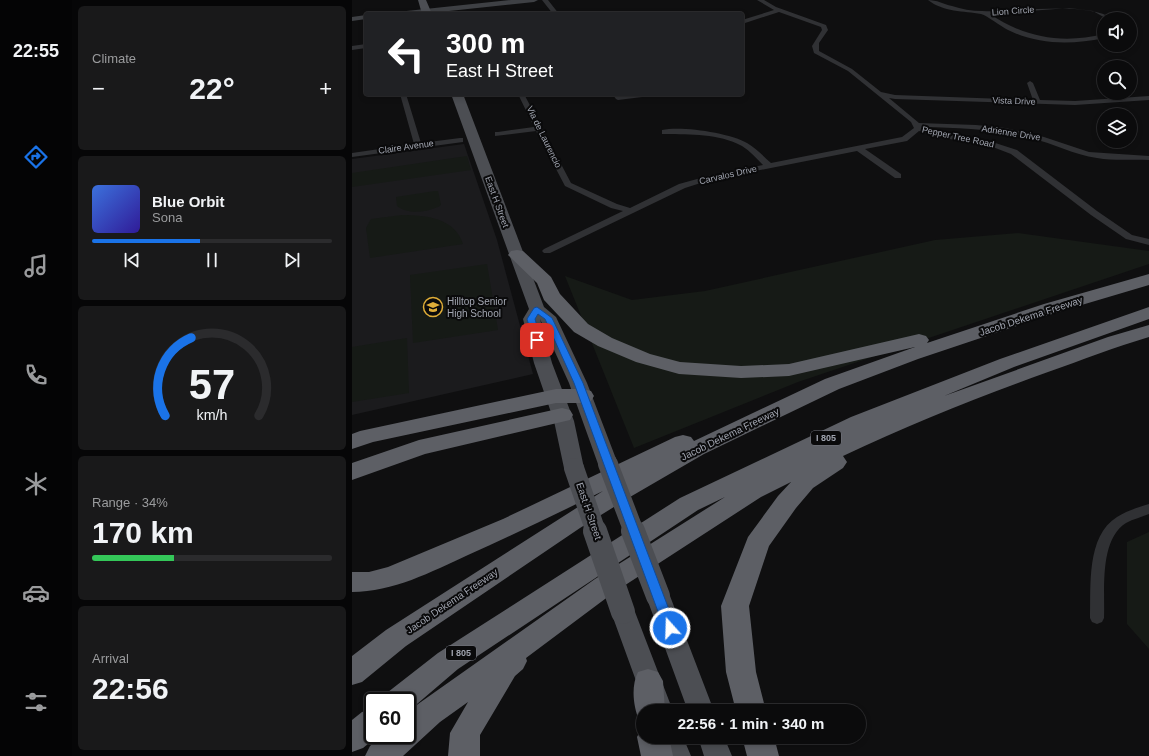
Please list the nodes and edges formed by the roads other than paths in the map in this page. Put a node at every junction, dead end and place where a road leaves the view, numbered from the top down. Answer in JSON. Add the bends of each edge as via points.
{"nodes":[{"id":1,"x":422,"y":0,"type":"edge"},
{"id":2,"x":534,"y":0,"type":"edge"},
{"id":3,"x":545,"y":0,"type":"edge"},
{"id":4,"x":760,"y":0,"type":"edge"},
{"id":5,"x":931,"y":0,"type":"edge"},
{"id":6,"x":779,"y":10,"type":"junction"},
{"id":7,"x":427,"y":12,"type":"edge"},
{"id":8,"x":554,"y":12,"type":"edge"},
{"id":9,"x":1099,"y":12,"type":"edge"},
{"id":10,"x":984,"y":13,"type":"junction"},
{"id":11,"x":364,"y":17,"type":"edge"},
{"id":12,"x":352,"y":19,"type":"edge"},
{"id":13,"x":744,"y":21,"type":"edge"},
{"id":14,"x":1097,"y":38,"type":"edge"},
{"id":15,"x":364,"y":46,"type":"edge"},
{"id":16,"x":352,"y":48,"type":"edge"},
{"id":17,"x":1030,"y":83,"type":"dead end"},
{"id":18,"x":879,"y":93,"type":"junction"},
{"id":19,"x":404,"y":96,"type":"edge"},
{"id":20,"x":458,"y":96,"type":"edge"},
{"id":21,"x":522,"y":96,"type":"edge"},
{"id":22,"x":1149,"y":98,"type":"edge"},
{"id":23,"x":1037,"y":102,"type":"junction"},
{"id":24,"x":918,"y":126,"type":"junction"},
{"id":25,"x":538,"y":128,"type":"junction"},
{"id":26,"x":665,"y":132,"type":"dead end"},
{"id":27,"x":498,"y":134,"type":"dead end"},
{"id":28,"x":460,"y":140,"type":"dead end"},
{"id":29,"x":418,"y":146,"type":"junction"},
{"id":30,"x":858,"y":148,"type":"junction"},
{"id":31,"x":352,"y":155,"type":"edge"},
{"id":32,"x":1149,"y":158,"type":"edge"},
{"id":33,"x":769,"y":166,"type":"junction"},
{"id":34,"x":898,"y":176,"type":"dead end"},
{"id":35,"x":631,"y":211,"type":"junction"},
{"id":36,"x":1149,"y":242,"type":"edge"},
{"id":37,"x":547,"y":251,"type":"dead end"},
{"id":38,"x":517,"y":255,"type":"junction"},
{"id":39,"x":1149,"y":279,"type":"edge"},
{"id":40,"x":1051,"y":308,"type":"junction"},
{"id":41,"x":537,"y":309,"type":"junction"},
{"id":42,"x":1149,"y":313,"type":"edge"},
{"id":43,"x":1149,"y":331,"type":"edge"},
{"id":44,"x":583,"y":396,"type":"junction"},
{"id":45,"x":946,"y":404,"type":"junction"},
{"id":46,"x":559,"y":406,"type":"junction"},
{"id":47,"x":730,"y":432,"type":"junction"},
{"id":48,"x":352,"y":442,"type":"edge"},
{"id":49,"x":352,"y":472,"type":"edge"},
{"id":50,"x":1149,"y":509,"type":"edge"},
{"id":51,"x":352,"y":582,"type":"edge"},
{"id":52,"x":604,"y":586,"type":"junction"},
{"id":53,"x":1097,"y":618,"type":"dead end"},
{"id":54,"x":352,"y":673,"type":"edge"},
{"id":55,"x":648,"y":681,"type":"junction"},
{"id":56,"x":410,"y":692,"type":"edge"},
{"id":57,"x":650,"y":704,"type":"edge"},
{"id":58,"x":657,"y":704,"type":"edge"},
{"id":59,"x":698,"y":704,"type":"edge"},
{"id":60,"x":749,"y":704,"type":"edge"},
{"id":61,"x":416,"y":725,"type":"edge"},
{"id":62,"x":364,"y":729,"type":"edge"},
{"id":63,"x":352,"y":738,"type":"edge"},
{"id":64,"x":395,"y":744,"type":"edge"},
{"id":65,"x":654,"y":744,"type":"edge"},
{"id":66,"x":673,"y":744,"type":"edge"},
{"id":67,"x":714,"y":744,"type":"edge"},
{"id":68,"x":760,"y":744,"type":"edge"},
{"id":69,"x":381,"y":756,"type":"edge"},
{"id":70,"x":464,"y":756,"type":"edge"},
{"id":71,"x":657,"y":756,"type":"edge"},
{"id":72,"x":677,"y":756,"type":"edge"},
{"id":73,"x":718,"y":756,"type":"edge"},
{"id":74,"x":763,"y":756,"type":"edge"}],
"edges":[{"from":1,"to":7,"type":"main road"},
{"from":2,"to":7,"type":"main road"},
{"from":3,"to":8,"type":"street"},
{"from":4,"to":6,"type":"street","name":"Pepper Tree Road"},
{"from":5,"to":10,"type":"street","name":"Lion Circle","via":[[957,11]]},
{"from":6,"to":13,"type":"street"},
{"from":6,"to":18,"type":"street","name":"Pepper Tree Road","via":[[824,26],[825,30],[814,44],[816,52],[846,67]]},
{"from":9,"to":10,"type":"street","name":"Lion Circle","via":[[1074,6]]},
{"from":10,"to":14,"type":"street","name":"Lion Circle","via":[[997,23],[1038,38],[1070,42]]},
{"from":11,"to":12,"type":"main road"},
{"from":15,"to":16,"type":"street"},
{"from":17,"to":23,"type":"street"},
{"from":18,"to":23,"type":"street","name":"Vista Drive","via":[[896,97]]},
{"from":18,"to":24,"type":"street","name":"Pepper Tree Road"},
{"from":19,"to":29,"type":"street"},
{"from":20,"to":38,"type":"main road","name":"East H Street"},
{"from":21,"to":25,"type":"street","name":"Via de Laurencio"},
{"from":22,"to":23,"type":"street","name":"Vista Drive","via":[[1096,102]]},
{"from":24,"to":30,"type":"street","name":"Carvalos Drive","via":[[904,139]]},
{"from":24,"to":32,"type":"street","name":"Adrienne Drive","via":[[960,126],[1016,132],[1053,141],[1085,154]]},
{"from":24,"to":36,"type":"street","name":"Pepper Tree Road","via":[[949,137],[986,142],[1014,152],[1094,213],[1129,236]]},
{"from":25,"to":27,"type":"street"},
{"from":25,"to":35,"type":"street","name":"Via de Laurencio","via":[[552,157],[572,188]]},
{"from":26,"to":33,"type":"street","via":[[712,133],[726,136],[746,146]]},
{"from":28,"to":29,"type":"street","name":"Claire Avenue"},
{"from":29,"to":31,"type":"street","name":"Claire Avenue"},
{"from":30,"to":33,"type":"street","name":"Carvalos Drive"},
{"from":30,"to":34,"type":"street"},
{"from":33,"to":35,"type":"street","name":"Carvalos Drive","via":[[682,186]]},
{"from":35,"to":37,"type":"street","name":"Carvalos Drive"},
{"from":38,"to":40,"type":"highway","via":[[545,281],[551,296],[581,328],[605,342],[643,358],[679,368],[741,372],[789,370]]},
{"from":38,"to":41,"type":"main road","name":"East H Street"},
{"from":39,"to":40,"type":"highway","name":"Jacob Dekema Freeway"},
{"from":40,"to":47,"type":"highway","name":"Jacob Dekema Freeway","via":[[832,384]]},
{"from":41,"to":44,"type":"main road","name":"East H Street","via":[[548,318]]},
{"from":41,"to":46,"type":"main road","name":"East H Street","via":[[531,319],[543,363]]},
{"from":42,"to":56,"type":"highway","number":"I 805","via":[[1007,362],[858,422],[689,504],[448,661]]},
{"from":43,"to":45,"type":"highway","via":[[988,386]]},
{"from":44,"to":46,"type":"highway"},
{"from":44,"to":59,"type":"main road","name":"East H Street","bridge":true},
{"from":45,"to":52,"type":"highway","via":[[883,428],[752,491]]},
{"from":45,"to":60,"type":"highway","via":[[847,455],[805,482],[757,544],[735,606],[741,672]]},
{"from":46,"to":48,"type":"highway","via":[[368,436]]},
{"from":46,"to":49,"type":"highway","via":[[419,448]]},
{"from":46,"to":55,"type":"main road","name":"East H Street","bridge":true,"via":[[574,468]]},
{"from":47,"to":51,"type":"highway","via":[[680,442],[512,525],[393,576],[369,582]]},
{"from":47,"to":54,"type":"highway","name":"Jacob Dekema Freeway","via":[[621,491],[571,522],[396,638]]},
{"from":50,"to":53,"type":"street","via":[[1121,520],[1106,536],[1098,564]]},
{"from":52,"to":61,"type":"highway"},
{"from":52,"to":70,"type":"highway","via":[[569,618],[506,667],[465,733]]},
{"from":55,"to":57,"type":"highway"},
{"from":55,"to":58,"type":"main road","name":"East H Street"},
{"from":62,"to":63,"type":"highway"},
{"from":64,"to":69,"type":"highway"},
{"from":65,"to":71,"type":"highway"},
{"from":66,"to":72,"type":"main road"},
{"from":67,"to":73,"type":"main road"},
{"from":68,"to":74,"type":"highway"}]}
